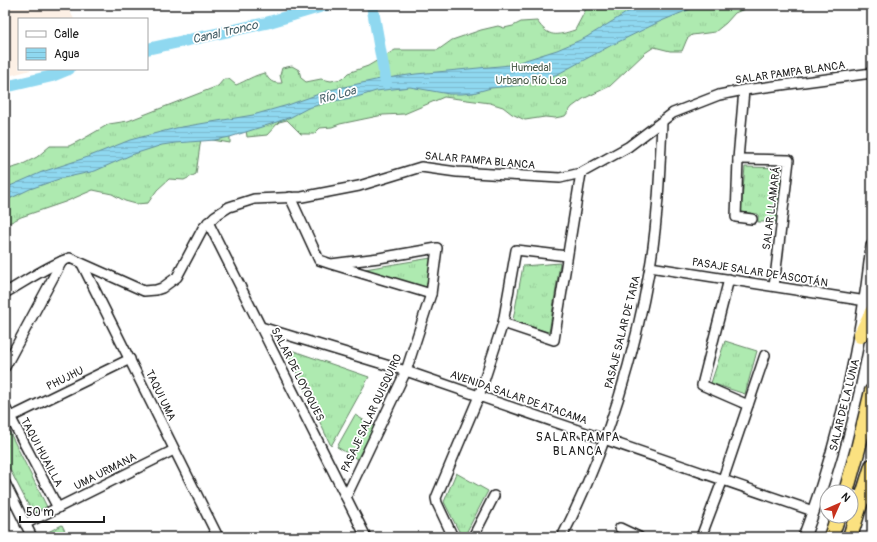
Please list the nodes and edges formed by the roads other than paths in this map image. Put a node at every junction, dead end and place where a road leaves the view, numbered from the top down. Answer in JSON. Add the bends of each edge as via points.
{"nodes":[{"id":1,"x":872,"y":73,"type":"edge"},
{"id":2,"x":744,"y":90,"type":"junction"},
{"id":3,"x":662,"y":122,"type":"junction"},
{"id":4,"x":738,"y":160,"type":"junction"},
{"id":5,"x":581,"y":173,"type":"junction"},
{"id":6,"x":290,"y":197,"type":"junction"},
{"id":7,"x":752,"y":218,"type":"dead end"},
{"id":8,"x":208,"y":222,"type":"junction"},
{"id":9,"x":872,"y":246,"type":"edge"},
{"id":10,"x":567,"y":256,"type":"junction"},
{"id":11,"x":62,"y":261,"type":"junction"},
{"id":12,"x":82,"y":264,"type":"junction"},
{"id":13,"x":331,"y":264,"type":"junction"},
{"id":14,"x":650,"y":266,"type":"junction"},
{"id":15,"x":729,"y":279,"type":"junction"},
{"id":16,"x":774,"y":286,"type":"junction"},
{"id":17,"x":5,"y":293,"type":"edge"},
{"id":18,"x":432,"y":294,"type":"junction"},
{"id":19,"x":869,"y":306,"type":"edge"},
{"id":20,"x":503,"y":323,"type":"junction"},
{"id":21,"x":261,"y":327,"type":"junction"},
{"id":22,"x":860,"y":336,"type":"joint"},
{"id":23,"x":765,"y":355,"type":"dead end"},
{"id":24,"x":130,"y":360,"type":"junction"},
{"id":25,"x":5,"y":367,"type":"edge"},
{"id":26,"x":406,"y":371,"type":"junction"},
{"id":27,"x":872,"y":391,"type":"edge"},
{"id":28,"x":479,"y":396,"type":"junction"},
{"id":29,"x":748,"y":405,"type":"junction"},
{"id":30,"x":5,"y":406,"type":"edge"},
{"id":31,"x":11,"y":417,"type":"junction"},
{"id":32,"x":605,"y":439,"type":"junction"},
{"id":33,"x":174,"y":450,"type":"junction"},
{"id":34,"x":872,"y":466,"type":"edge"},
{"id":35,"x":723,"y":479,"type":"junction"},
{"id":36,"x":5,"y":483,"type":"edge"},
{"id":37,"x":848,"y":484,"type":"edge"},
{"id":38,"x":494,"y":496,"type":"dead end"},
{"id":39,"x":346,"y":497,"type":"junction"},
{"id":40,"x":862,"y":497,"type":"edge"},
{"id":41,"x":58,"y":508,"type":"junction"},
{"id":42,"x":813,"y":511,"type":"junction"},
{"id":43,"x":25,"y":524,"type":"junction"},
{"id":44,"x":836,"y":524,"type":"edge"},
{"id":45,"x":620,"y":528,"type":"dead end"},
{"id":46,"x":32,"y":537,"type":"edge"},
{"id":47,"x":218,"y":537,"type":"edge"},
{"id":48,"x":366,"y":537,"type":"edge"},
{"id":49,"x":453,"y":537,"type":"edge"},
{"id":50,"x":473,"y":537,"type":"edge"},
{"id":51,"x":562,"y":537,"type":"edge"},
{"id":52,"x":639,"y":537,"type":"edge"},
{"id":53,"x":701,"y":537,"type":"edge"},
{"id":54,"x":804,"y":537,"type":"edge"},
{"id":55,"x":832,"y":537,"type":"edge"},
{"id":56,"x":850,"y":537,"type":"edge"}],
"edges":[{"from":1,"to":2,"type":"street","name":"SALAR PAMPA BLANCA"},
{"from":2,"to":3,"type":"street","name":"SALAR PAMPA BLANCA","via":[[719,95],[673,113]]},
{"from":2,"to":4,"type":"street","name":"SALAR LLAMARÁ"},
{"from":3,"to":5,"type":"street","name":"SALAR PAMPA BLANCA","via":[[628,147]]},
{"from":3,"to":14,"type":"street","name":"PASAJE SALAR DE TARA","via":[[659,189]]},
{"from":4,"to":7,"type":"street","name":"SALAR LLAMARÁ","via":[[736,217]]},
{"from":4,"to":16,"type":"street","name":"SALAR LLAMARÁ","via":[[789,160]]},
{"from":5,"to":6,"type":"street","name":"SALAR PAMPA BLANCA","via":[[560,178],[457,172],[421,166],[359,186]]},
{"from":5,"to":10,"type":"street"},
{"from":6,"to":8,"type":"street","name":"SALAR PAMPA BLANCA","via":[[254,199],[222,211]]},
{"from":6,"to":13,"type":"street","via":[[319,260]]},
{"from":8,"to":12,"type":"street","name":"SALAR PAMPA BLANCA","via":[[177,277],[168,285],[156,290],[144,291]]},
{"from":8,"to":21,"type":"street","name":"SALAR DE LOYOQUES"},
{"from":9,"to":19,"type":"street"},
{"from":10,"to":20,"type":"street","via":[[516,250]]},
{"from":10,"to":20,"type":"street","via":[[554,340]]},
{"from":11,"to":12,"type":"street","name":"SALAR PAMPA BLANCA","via":[[70,258]]},
{"from":11,"to":17,"type":"street"},
{"from":11,"to":25,"type":"street"},
{"from":12,"to":24,"type":"street","name":"TAQUI UMA"},
{"from":13,"to":18,"type":"street"},
{"from":13,"to":18,"type":"street","name":"PASAJE SALAR QUISQUIRO","via":[[437,248]]},
{"from":14,"to":15,"type":"street","name":"PASAJE SALAR DE ASCOTÁN"},
{"from":14,"to":32,"type":"street","name":"PASAJE SALAR DE TARA","via":[[632,350]]},
{"from":15,"to":16,"type":"street","name":"PASAJE SALAR DE ASCOTÁN"},
{"from":15,"to":29,"type":"street","via":[[702,384]]},
{"from":16,"to":19,"type":"street","name":"PASAJE SALAR DE ASCOTÁN"},
{"from":18,"to":26,"type":"street","name":"PASAJE SALAR QUISQUIRO"},
{"from":19,"to":22,"type":"highway"},
{"from":20,"to":28,"type":"street"},
{"from":21,"to":26,"type":"street","name":"AVENIDA SALAR DE ATACAMA"},
{"from":21,"to":39,"type":"street","name":"SALAR DE LOYOQUES"},
{"from":22,"to":42,"type":"street","name":"SALAR DE LA LUNA","via":[[842,417]]},
{"from":23,"to":29,"type":"street"},
{"from":24,"to":31,"type":"street","name":"PHUJHU"},
{"from":24,"to":33,"type":"street","name":"TAQUI UMA"},
{"from":26,"to":28,"type":"street","name":"AVENIDA SALAR DE ATACAMA"},
{"from":26,"to":39,"type":"street","name":"PASAJE SALAR QUISQUIRO"},
{"from":27,"to":37,"type":"highway"},
{"from":28,"to":32,"type":"street","name":"AVENIDA SALAR DE ATACAMA"},
{"from":28,"to":49,"type":"street","via":[[436,498]]},
{"from":29,"to":35,"type":"street"},
{"from":30,"to":31,"type":"street","name":"TAQUI HUAILLA"},
{"from":31,"to":41,"type":"street","name":"TAQUI HUAILLA"},
{"from":32,"to":35,"type":"street","name":"AVENIDA SALAR DE ATACAMA"},
{"from":32,"to":51,"type":"street","name":"PASAJE SALAR DE TARA"},
{"from":33,"to":41,"type":"street","name":"UMA URMANA"},
{"from":33,"to":47,"type":"street","name":"TAQUI UMA"},
{"from":34,"to":40,"type":"highway"},
{"from":35,"to":42,"type":"street","name":"AVENIDA SALAR DE ATACAMA"},
{"from":35,"to":53,"type":"street"},
{"from":36,"to":43,"type":"street"},
{"from":38,"to":50,"type":"street"},
{"from":39,"to":48,"type":"street","name":"SALAR DE LOYOQUES"},
{"from":40,"to":56,"type":"highway"},
{"from":41,"to":43,"type":"street","name":"UMA URMANA"},
{"from":42,"to":54,"type":"street","name":"SALAR DE LA LUNA"},
{"from":43,"to":46,"type":"street"},
{"from":44,"to":55,"type":"highway"},
{"from":45,"to":52,"type":"street"}]}
